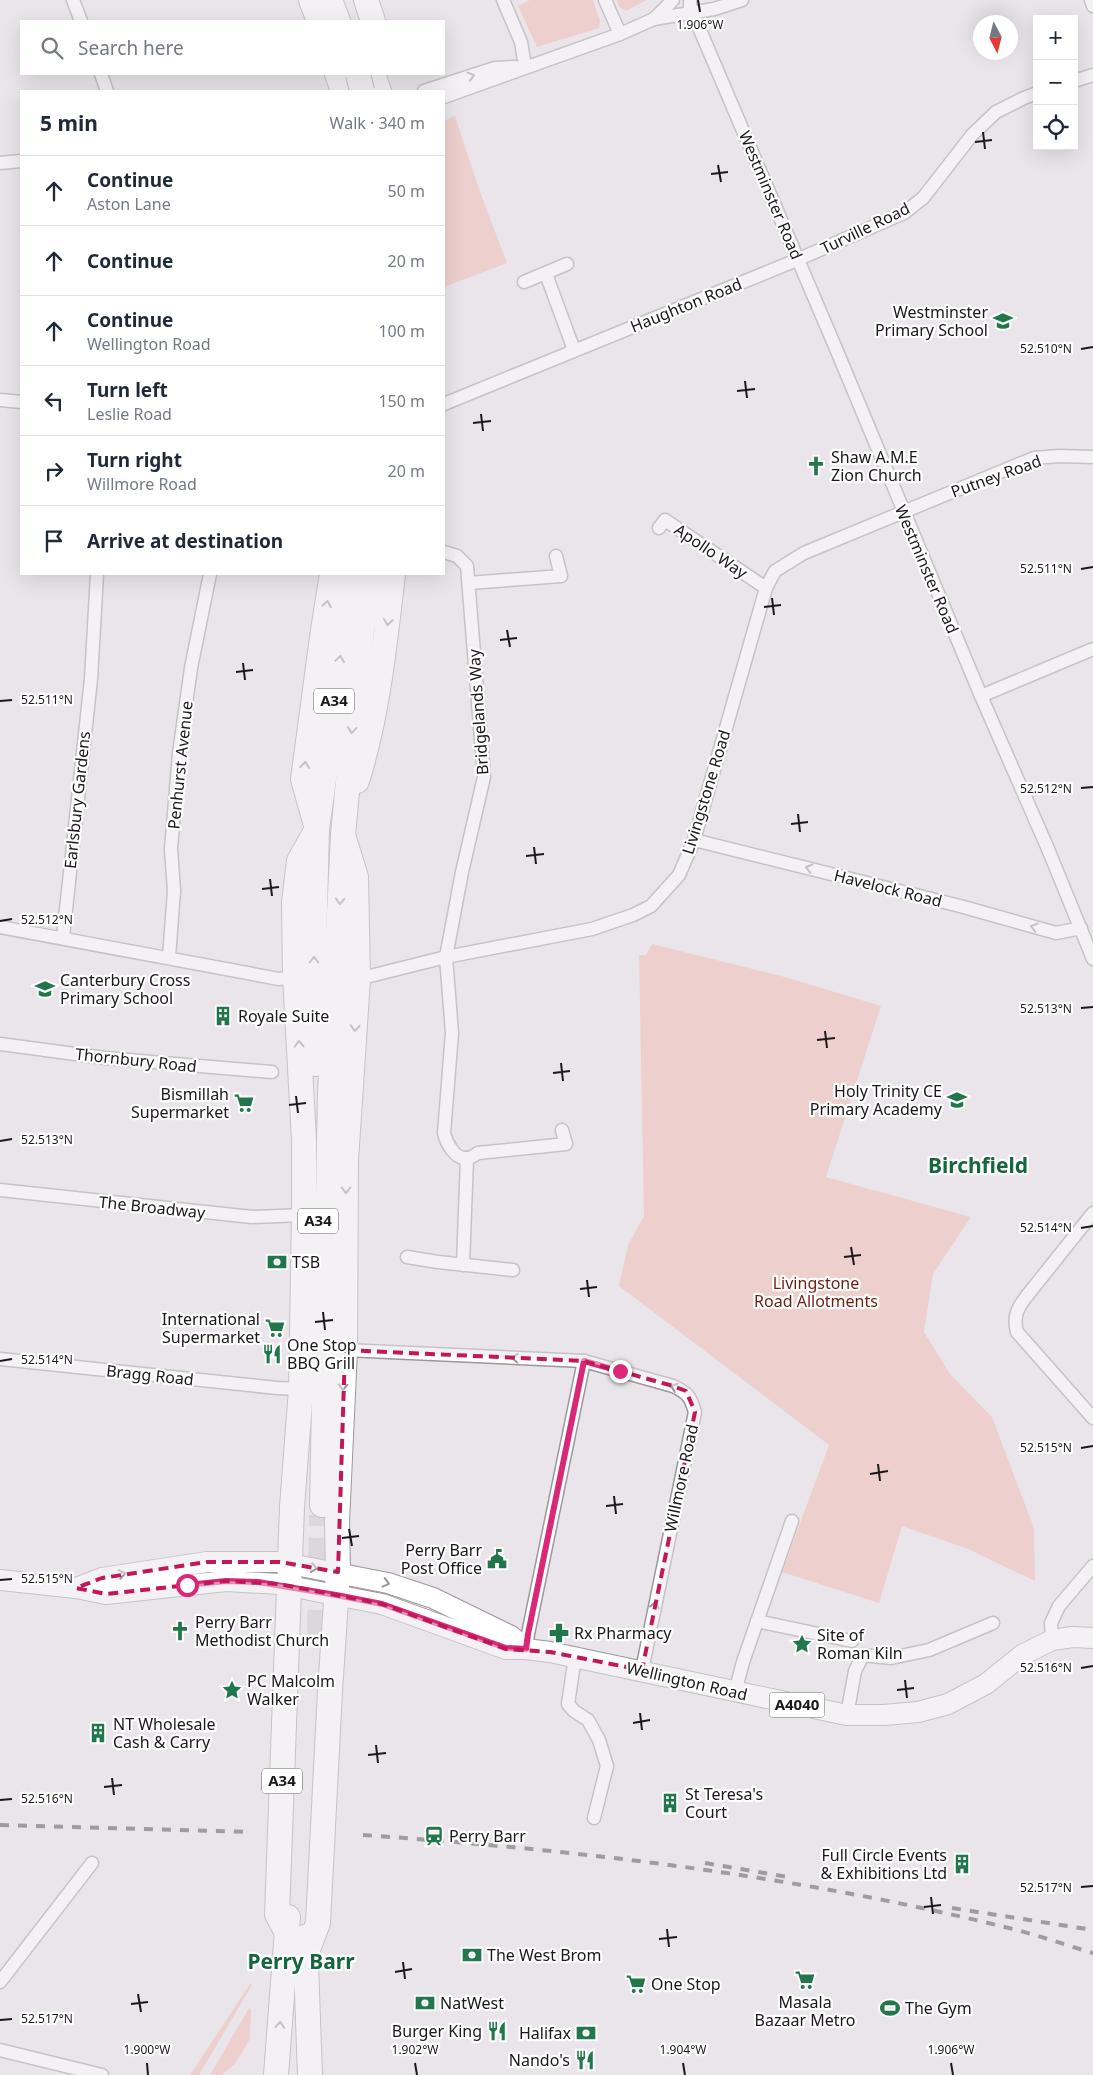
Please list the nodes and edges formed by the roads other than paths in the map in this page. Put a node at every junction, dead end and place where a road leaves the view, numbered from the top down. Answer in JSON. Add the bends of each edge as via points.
{"nodes":[{"id":1,"x":73,"y":0,"type":"edge"},
{"id":2,"x":311,"y":0,"type":"edge"},
{"id":3,"x":330,"y":0,"type":"edge"},
{"id":4,"x":348,"y":0,"type":"edge"},
{"id":5,"x":366,"y":0,"type":"edge"},
{"id":6,"x":503,"y":0,"type":"edge"},
{"id":7,"x":605,"y":0,"type":"edge"},
{"id":8,"x":673,"y":0,"type":"edge"},
{"id":9,"x":690,"y":0,"type":"edge"},
{"id":10,"x":714,"y":0,"type":"edge"},
{"id":11,"x":742,"y":0,"type":"edge"},
{"id":12,"x":1091,"y":0,"type":"edge"},
{"id":13,"x":1093,"y":6,"type":"edge"},
{"id":14,"x":690,"y":14,"type":"junction"},
{"id":15,"x":654,"y":19,"type":"junction"},
{"id":16,"x":81,"y":20,"type":"edge"},
{"id":17,"x":319,"y":20,"type":"edge"},
{"id":18,"x":338,"y":20,"type":"edge"},
{"id":19,"x":355,"y":20,"type":"edge"},
{"id":20,"x":373,"y":20,"type":"edge"},
{"id":21,"x":620,"y":34,"type":"junction"},
{"id":22,"x":525,"y":66,"type":"junction"},
{"id":23,"x":101,"y":75,"type":"edge"},
{"id":24,"x":337,"y":75,"type":"edge"},
{"id":25,"x":358,"y":75,"type":"edge"},
{"id":26,"x":363,"y":75,"type":"edge"},
{"id":27,"x":373,"y":75,"type":"edge"},
{"id":28,"x":390,"y":75,"type":"edge"},
{"id":29,"x":1093,"y":75,"type":"edge"},
{"id":30,"x":1078,"y":80,"type":"edge"},
{"id":31,"x":107,"y":90,"type":"edge"},
{"id":32,"x":343,"y":90,"type":"edge"},
{"id":33,"x":355,"y":90,"type":"edge"},
{"id":34,"x":362,"y":90,"type":"edge"},
{"id":35,"x":379,"y":90,"type":"edge"},
{"id":36,"x":395,"y":90,"type":"edge"},
{"id":37,"x":427,"y":90,"type":"edge"},
{"id":38,"x":1033,"y":95,"type":"edge"},
{"id":39,"x":445,"y":97,"type":"edge"},
{"id":40,"x":20,"y":162,"type":"edge"},
{"id":41,"x":0,"y":163,"type":"edge"},
{"id":42,"x":798,"y":260,"type":"junction"},
{"id":43,"x":566,"y":264,"type":"dead end"},
{"id":44,"x":546,"y":274,"type":"junction"},
{"id":45,"x":524,"y":282,"type":"dead end"},
{"id":46,"x":574,"y":350,"type":"junction"},
{"id":47,"x":0,"y":400,"type":"edge"},
{"id":48,"x":20,"y":402,"type":"edge"},
{"id":49,"x":445,"y":404,"type":"edge"},
{"id":50,"x":1093,"y":457,"type":"edge"},
{"id":51,"x":903,"y":512,"type":"junction"},
{"id":52,"x":659,"y":528,"type":"dead end"},
{"id":53,"x":445,"y":552,"type":"edge"},
{"id":54,"x":556,"y":556,"type":"dead end"},
{"id":55,"x":97,"y":575,"type":"edge"},
{"id":56,"x":210,"y":575,"type":"edge"},
{"id":57,"x":332,"y":575,"type":"edge"},
{"id":58,"x":353,"y":575,"type":"edge"},
{"id":59,"x":373,"y":575,"type":"edge"},
{"id":60,"x":394,"y":575,"type":"edge"},
{"id":61,"x":469,"y":583,"type":"junction"},
{"id":62,"x":766,"y":588,"type":"junction"},
{"id":63,"x":1093,"y":649,"type":"edge"},
{"id":64,"x":981,"y":696,"type":"junction"},
{"id":65,"x":316,"y":829,"type":"junction"},
{"id":66,"x":344,"y":829,"type":"junction"},
{"id":67,"x":694,"y":840,"type":"junction"},
{"id":68,"x":0,"y":927,"type":"edge"},
{"id":69,"x":1081,"y":928,"type":"junction"},
{"id":70,"x":63,"y":937,"type":"junction"},
{"id":71,"x":446,"y":956,"type":"junction"},
{"id":72,"x":169,"y":957,"type":"junction"},
{"id":73,"x":1093,"y":959,"type":"edge"},
{"id":74,"x":295,"y":977,"type":"junction"},
{"id":75,"x":358,"y":979,"type":"junction"},
{"id":76,"x":0,"y":1044,"type":"edge"},
{"id":77,"x":272,"y":1072,"type":"dead end"},
{"id":78,"x":562,"y":1130,"type":"dead end"},
{"id":79,"x":464,"y":1158,"type":"junction"},
{"id":80,"x":0,"y":1190,"type":"edge"},
{"id":81,"x":1093,"y":1212,"type":"edge"},
{"id":82,"x":304,"y":1215,"type":"junction"},
{"id":83,"x":407,"y":1257,"type":"dead end"},
{"id":84,"x":463,"y":1264,"type":"junction"},
{"id":85,"x":514,"y":1270,"type":"dead end"},
{"id":86,"x":345,"y":1350,"type":"junction"},
{"id":87,"x":0,"y":1359,"type":"edge"},
{"id":88,"x":584,"y":1361,"type":"junction"},
{"id":89,"x":301,"y":1389,"type":"junction"},
{"id":90,"x":1093,"y":1418,"type":"edge"},
{"id":91,"x":792,"y":1521,"type":"dead end"},
{"id":92,"x":1093,"y":1566,"type":"edge"},
{"id":93,"x":290,"y":1575,"type":"junction"},
{"id":94,"x":0,"y":1580,"type":"edge"},
{"id":95,"x":337,"y":1583,"type":"junction"},
{"id":96,"x":757,"y":1621,"type":"junction"},
{"id":97,"x":993,"y":1623,"type":"dead end"},
{"id":98,"x":300,"y":1627,"type":"junction"},
{"id":99,"x":1047,"y":1637,"type":"junction"},
{"id":100,"x":1093,"y":1638,"type":"edge"},
{"id":101,"x":852,"y":1641,"type":"dead end"},
{"id":102,"x":526,"y":1649,"type":"junction"},
{"id":103,"x":575,"y":1657,"type":"junction"},
{"id":104,"x":642,"y":1670,"type":"junction"},
{"id":105,"x":735,"y":1692,"type":"junction"},
{"id":106,"x":847,"y":1715,"type":"junction"},
{"id":107,"x":594,"y":1818,"type":"dead end"},
{"id":108,"x":92,"y":1863,"type":"dead end"},
{"id":109,"x":307,"y":1952,"type":"junction"},
{"id":110,"x":0,"y":1982,"type":"edge"},
{"id":111,"x":0,"y":2050,"type":"edge"},
{"id":112,"x":310,"y":2067,"type":"edge"},
{"id":113,"x":276,"y":2074,"type":"edge"},
{"id":114,"x":102,"y":2075,"type":"edge"}],
"edges":[{"from":1,"to":16,"type":"street"},
{"from":2,"to":17,"type":"highway"},
{"from":3,"to":18,"type":"highway"},
{"from":4,"to":19,"type":"highway"},
{"from":5,"to":20,"type":"highway"},
{"from":6,"to":22,"type":"street","via":[[521,42]]},
{"from":7,"to":21,"type":"street"},
{"from":8,"to":15,"type":"street"},
{"from":9,"to":14,"type":"street","name":"Westminster Road"},
{"from":10,"to":14,"type":"street"},
{"from":11,"to":14,"type":"street"},
{"from":12,"to":13,"type":"street"},
{"from":14,"to":15,"type":"street"},
{"from":14,"to":42,"type":"street","name":"Westminster Road"},
{"from":15,"to":21,"type":"street"},
{"from":21,"to":22,"type":"street"},
{"from":37,"to":22,"type":"street","one_way":true,"via":[[495,68]]},
{"from":22,"to":39,"type":"street"},
{"from":23,"to":31,"type":"street"},
{"from":24,"to":32,"type":"highway"},
{"from":25,"to":34,"type":"highway","bridge":true},
{"from":26,"to":33,"type":"highway"},
{"from":27,"to":35,"type":"highway"},
{"from":28,"to":36,"type":"highway"},
{"from":29,"to":30,"type":"street"},
{"from":38,"to":42,"type":"street","name":"Turville Road","via":[[996,112],[972,135],[923,198],[904,213]]},
{"from":40,"to":41,"type":"street"},
{"from":42,"to":46,"type":"street","name":"Haughton Road"},
{"from":42,"to":51,"type":"street","name":"Westminster Road"},
{"from":43,"to":44,"type":"street"},
{"from":44,"to":45,"type":"street"},
{"from":44,"to":46,"type":"street"},
{"from":46,"to":49,"type":"street","name":"Haughton Road"},
{"from":47,"to":48,"type":"street"},
{"from":50,"to":51,"type":"street","name":"Putney Road","via":[[1034,458]]},
{"from":51,"to":62,"type":"street","name":"Livingstone Road","via":[[804,553],[775,571]]},
{"from":51,"to":64,"type":"street","name":"Westminster Road"},
{"from":52,"to":62,"type":"street","name":"Apollo Way","via":[[665,520]]},
{"from":53,"to":61,"type":"street","name":"Bridgelands Way","via":[[457,556],[466,566]]},
{"from":54,"to":61,"type":"street","via":[[561,576]]},
{"from":55,"to":70,"type":"street","name":"Earlsbury Gardens","via":[[90,679]]},
{"from":56,"to":72,"type":"street","name":"Penhurst Avenue","via":[[191,668],[179,753],[171,849],[174,891]]},
{"from":65,"to":57,"type":"highway","one_way":true,"via":[[303,779]]},
{"from":65,"to":58,"type":"highway","number":"A34","one_way":true},
{"from":59,"to":66,"type":"highway","number":"A34","one_way":true,"via":[[362,630]]},
{"from":60,"to":66,"type":"highway","one_way":true,"via":[[368,747]]},
{"from":61,"to":71,"type":"street","name":"Bridgelands Way","via":[[484,777]]},
{"from":62,"to":67,"type":"street","name":"Livingstone Road"},
{"from":63,"to":64,"type":"street"},
{"from":64,"to":69,"type":"street","name":"Westminster Road"},
{"from":66,"to":65,"type":"highway","number":"A34","one_way":true,"via":[[314,1515],[318,1239],[314,948]]},
{"from":65,"to":74,"type":"highway","via":[[299,861],[294,902]]},
{"from":66,"to":75,"type":"highway","via":[[356,877]]},
{"from":69,"to":67,"type":"street","name":"Havelock Road","one_way":true,"via":[[1056,933]]},
{"from":67,"to":71,"type":"street","name":"Livingstone Road","via":[[679,875],[651,906],[633,915],[592,929]]},
{"from":68,"to":70,"type":"street"},
{"from":69,"to":73,"type":"street","name":"Westminster Road"},
{"from":70,"to":72,"type":"street"},
{"from":71,"to":75,"type":"street","name":"Livingstone Road"},
{"from":71,"to":79,"type":"street","name":"Bridgelands Way","via":[[452,1033],[444,1133],[446,1141]]},
{"from":72,"to":74,"type":"street","via":[[279,979]]},
{"from":82,"to":74,"type":"highway","one_way":true,"via":[[304,1140]]},
{"from":75,"to":86,"type":"highway","one_way":true,"via":[[346,1161]]},
{"from":76,"to":77,"type":"street","name":"Thornbury Road","via":[[105,1058]]},
{"from":78,"to":79,"type":"street","via":[[566,1144],[478,1153]]},
{"from":79,"to":84,"type":"street"},
{"from":80,"to":82,"type":"street","name":"The Broadway","via":[[252,1217]]},
{"from":81,"to":90,"type":"street","via":[[1017,1309],[1014,1318],[1016,1332]]},
{"from":82,"to":89,"type":"highway"},
{"from":83,"to":84,"type":"street"},
{"from":84,"to":85,"type":"street"},
{"from":88,"to":86,"type":"street","name":"Willmore Road","one_way":true},
{"from":86,"to":95,"type":"highway","one_way":true},
{"from":87,"to":89,"type":"street","name":"Bragg Road"},
{"from":88,"to":102,"type":"street"},
{"from":104,"to":88,"type":"street","name":"Willmore Road","one_way":true,"via":[[695,1412],[686,1391]]},
{"from":89,"to":93,"type":"highway"},
{"from":91,"to":96,"type":"street"},
{"from":92,"to":99,"type":"street","via":[[1059,1606]]},
{"from":93,"to":94,"type":"main road","name":"Wellington Road","via":[[255,1561],[207,1562],[102,1578],[76,1588]]},
{"from":93,"to":95,"type":"main road","name":"Wellington Road"},
{"from":93,"to":98,"type":"highway"},
{"from":95,"to":102,"type":"main road","name":"Wellington Road","number":"A4040","via":[[382,1604],[506,1648]]},
{"from":95,"to":109,"type":"highway","via":[[318,1923]]},
{"from":96,"to":101,"type":"street"},
{"from":96,"to":105,"type":"street"},
{"from":97,"to":106,"type":"street","via":[[930,1650],[891,1658],[863,1655],[855,1671]]},
{"from":98,"to":109,"type":"highway","number":"A34"},
{"from":113,"to":98,"type":"highway","number":"A34","one_way":true,"via":[[287,1934],[277,1914]]},
{"from":99,"to":100,"type":"main road","name":"Wellington Road","number":"A4040"},
{"from":99,"to":106,"type":"main road","name":"Wellington Road","number":"A4040","via":[[986,1684],[948,1704],[918,1712]]},
{"from":102,"to":103,"type":"main road","name":"Wellington Road","number":"A4040"},
{"from":103,"to":104,"type":"main road","name":"Wellington Road","number":"A4040"},
{"from":103,"to":107,"type":"street","via":[[568,1704],[588,1720],[599,1740],[607,1766]]},
{"from":104,"to":105,"type":"main road","name":"Wellington Road","number":"A4040"},
{"from":105,"to":106,"type":"main road","name":"Wellington Road","number":"A4040"},
{"from":108,"to":110,"type":"street"},
{"from":109,"to":112,"type":"highway","number":"A34"},
{"from":111,"to":114,"type":"street"}]}
